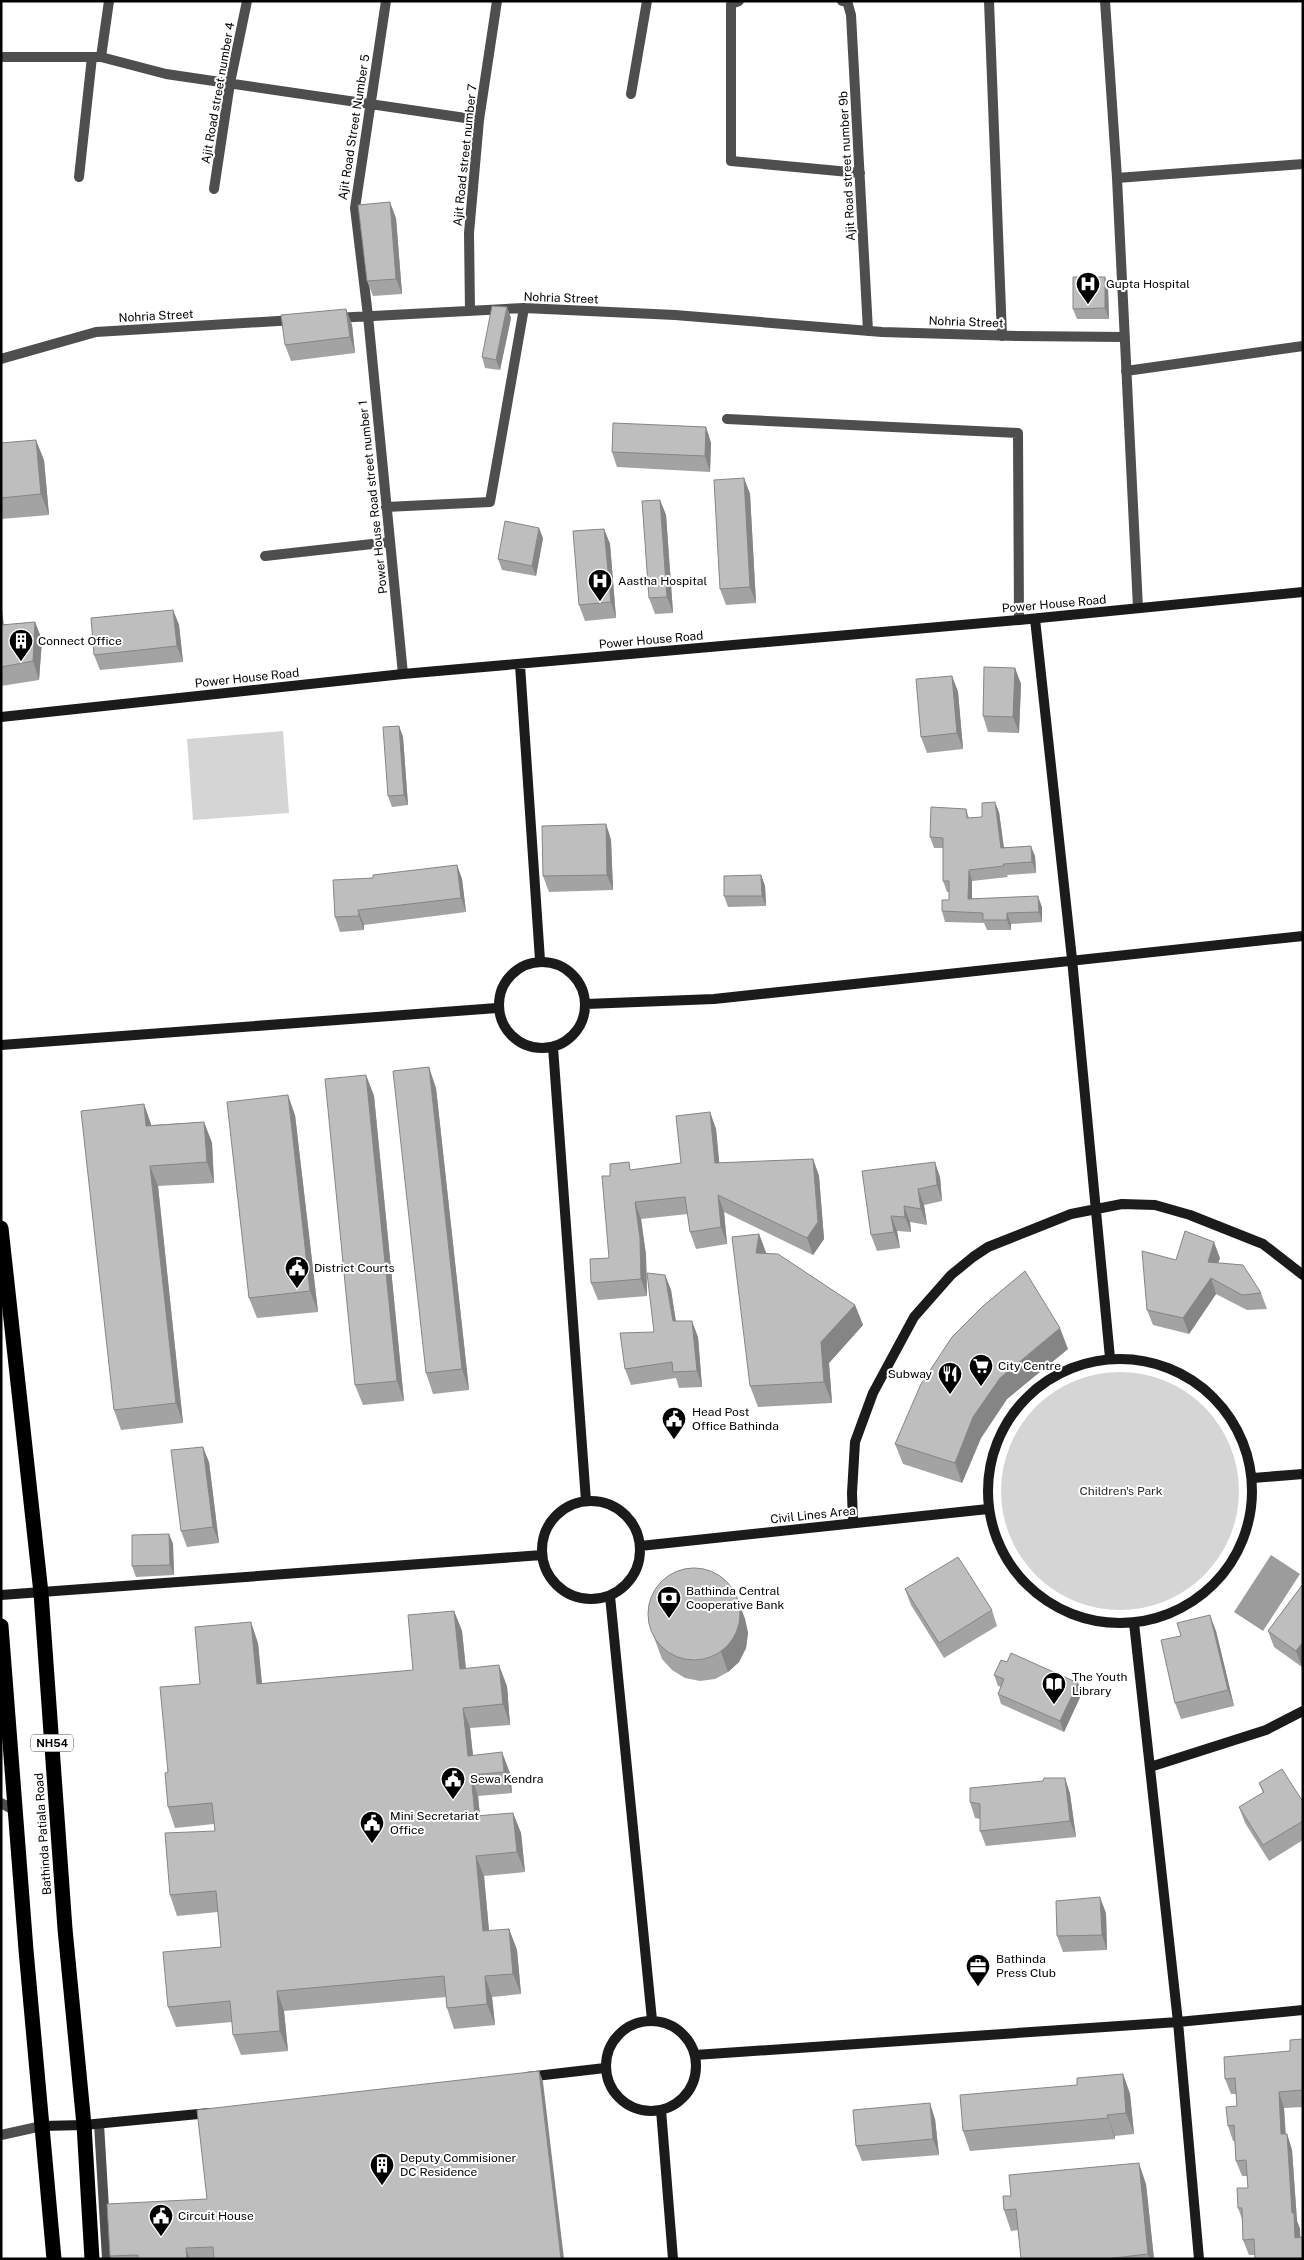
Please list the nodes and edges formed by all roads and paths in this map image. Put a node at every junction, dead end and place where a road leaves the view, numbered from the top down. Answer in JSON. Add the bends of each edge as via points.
{"nodes":[{"id":1,"x":109,"y":1,"type":"edge"},
{"id":2,"x":247,"y":1,"type":"edge"},
{"id":3,"x":386,"y":1,"type":"edge"},
{"id":4,"x":497,"y":1,"type":"edge"},
{"id":5,"x":647,"y":1,"type":"edge"},
{"id":6,"x":739,"y":1,"type":"edge"},
{"id":7,"x":842,"y":1,"type":"edge"},
{"id":8,"x":847,"y":1,"type":"edge"},
{"id":9,"x":989,"y":1,"type":"edge"},
{"id":10,"x":1105,"y":1,"type":"edge"},
{"id":11,"x":96,"y":56,"type":"junction"},
{"id":12,"x":1,"y":57,"type":"edge"},
{"id":13,"x":230,"y":83,"type":"junction"},
{"id":14,"x":631,"y":94,"type":"dead end"},
{"id":15,"x":371,"y":103,"type":"junction"},
{"id":16,"x":479,"y":120,"type":"junction"},
{"id":17,"x":1303,"y":164,"type":"edge"},
{"id":18,"x":860,"y":173,"type":"junction"},
{"id":19,"x":79,"y":178,"type":"dead end"},
{"id":20,"x":1117,"y":178,"type":"junction"},
{"id":21,"x":214,"y":189,"type":"dead end"},
{"id":22,"x":524,"y":308,"type":"junction"},
{"id":23,"x":470,"y":311,"type":"junction"},
{"id":24,"x":368,"y":316,"type":"junction"},
{"id":25,"x":320,"y":319,"type":"edge"},
{"id":26,"x":301,"y":320,"type":"edge"},
{"id":27,"x":868,"y":331,"type":"junction"},
{"id":28,"x":1002,"y":336,"type":"junction"},
{"id":29,"x":1124,"y":337,"type":"junction"},
{"id":30,"x":1303,"y":346,"type":"edge"},
{"id":31,"x":1,"y":359,"type":"edge"},
{"id":32,"x":1126,"y":371,"type":"junction"},
{"id":33,"x":727,"y":419,"type":"dead end"},
{"id":34,"x":386,"y":507,"type":"junction"},
{"id":35,"x":390,"y":542,"type":"junction"},
{"id":36,"x":265,"y":556,"type":"dead end"},
{"id":37,"x":1303,"y":592,"type":"edge"},
{"id":38,"x":1138,"y":608,"type":"junction"},
{"id":39,"x":1035,"y":618,"type":"junction"},
{"id":40,"x":1019,"y":620,"type":"junction"},
{"id":41,"x":520,"y":665,"type":"junction"},
{"id":42,"x":403,"y":674,"type":"junction"},
{"id":43,"x":1,"y":717,"type":"edge"},
{"id":44,"x":1303,"y":936,"type":"edge"},
{"id":45,"x":1072,"y":959,"type":"junction"},
{"id":46,"x":540,"y":960,"type":"junction"},
{"id":47,"x":586,"y":1004,"type":"junction"},
{"id":48,"x":497,"y":1008,"type":"junction"},
{"id":49,"x":1,"y":1044,"type":"edge"},
{"id":50,"x":553,"y":1047,"type":"junction"},
{"id":51,"x":1097,"y":1211,"type":"junction"},
{"id":52,"x":1,"y":1228,"type":"edge"},
{"id":53,"x":1303,"y":1275,"type":"edge"},
{"id":54,"x":1110,"y":1358,"type":"junction"},
{"id":55,"x":1303,"y":1474,"type":"edge"},
{"id":56,"x":1253,"y":1478,"type":"junction"},
{"id":57,"x":586,"y":1501,"type":"junction"},
{"id":58,"x":988,"y":1509,"type":"junction"},
{"id":59,"x":853,"y":1523,"type":"junction"},
{"id":60,"x":640,"y":1546,"type":"junction"},
{"id":61,"x":542,"y":1555,"type":"junction"},
{"id":62,"x":41,"y":1592,"type":"junction"},
{"id":63,"x":1,"y":1595,"type":"edge"},
{"id":64,"x":610,"y":1596,"type":"junction"},
{"id":65,"x":1134,"y":1622,"type":"junction"},
{"id":66,"x":1,"y":1626,"type":"edge"},
{"id":67,"x":1303,"y":1711,"type":"edge"},
{"id":68,"x":1150,"y":1767,"type":"junction"},
{"id":69,"x":8,"y":1807,"type":"edge"},
{"id":70,"x":1303,"y":2010,"type":"edge"},
{"id":71,"x":652,"y":2020,"type":"junction"},
{"id":72,"x":1178,"y":2022,"type":"junction"},
{"id":73,"x":695,"y":2055,"type":"junction"},
{"id":74,"x":605,"y":2068,"type":"junction"},
{"id":75,"x":513,"y":2078,"type":"edge"},
{"id":76,"x":661,"y":2110,"type":"junction"},
{"id":77,"x":220,"y":2112,"type":"edge"},
{"id":78,"x":92,"y":2125,"type":"junction"},
{"id":79,"x":42,"y":2126,"type":"junction"},
{"id":80,"x":1,"y":2135,"type":"edge"},
{"id":81,"x":54,"y":2259,"type":"edge"},
{"id":82,"x":92,"y":2259,"type":"edge"},
{"id":83,"x":106,"y":2259,"type":"edge"},
{"id":84,"x":672,"y":2259,"type":"edge"},
{"id":85,"x":1199,"y":2259,"type":"edge"}],
"edges":[{"from":1,"to":11,"type":"street"},
{"from":2,"to":13,"type":"street","name":"Ajit Road street number 4"},
{"from":3,"to":15,"type":"street","name":"Ajit Road Street Number 5"},
{"from":4,"to":16,"type":"street","name":"Ajit Road street number 7"},
{"from":5,"to":14,"type":"street"},
{"from":6,"to":18,"type":"street","via":[[731,4],[731,161]]},
{"from":7,"to":8,"type":"street"},
{"from":8,"to":18,"type":"street","name":"Ajit Road street number 9b","via":[[852,15]]},
{"from":9,"to":28,"type":"street"},
{"from":10,"to":20,"type":"street"},
{"from":11,"to":12,"type":"street"},
{"from":11,"to":13,"type":"street","via":[[166,74]]},
{"from":11,"to":19,"type":"street"},
{"from":13,"to":15,"type":"street"},
{"from":13,"to":21,"type":"street","name":"Ajit Road street number 4"},
{"from":15,"to":16,"type":"street"},
{"from":15,"to":24,"type":"street","name":"Ajit Road Street Number 5","via":[[354,208]]},
{"from":16,"to":23,"type":"street","name":"Ajit Road street number 7","via":[[469,233]]},
{"from":17,"to":20,"type":"street"},
{"from":18,"to":27,"type":"street","name":"Ajit Road street number 9b"},
{"from":20,"to":29,"type":"street"},
{"from":22,"to":23,"type":"street","name":"Nohria Street"},
{"from":22,"to":27,"type":"street","name":"Nohria Street","via":[[675,315]]},
{"from":22,"to":34,"type":"street","via":[[490,502]]},
{"from":23,"to":24,"type":"street","name":"Nohria Street"},
{"from":24,"to":25,"type":"street","name":"Nohria Street"},
{"from":24,"to":34,"type":"street","name":"Power House Road street number 1"},
{"from":26,"to":31,"type":"street","name":"Nohria Street","via":[[96,332]]},
{"from":27,"to":28,"type":"street","name":"Nohria Street"},
{"from":28,"to":29,"type":"street","name":"Nohria Street"},
{"from":29,"to":32,"type":"street"},
{"from":30,"to":32,"type":"street"},
{"from":32,"to":38,"type":"street"},
{"from":33,"to":40,"type":"street","via":[[1018,433]]},
{"from":34,"to":35,"type":"street","name":"Power House Road street number 1"},
{"from":35,"to":36,"type":"street"},
{"from":35,"to":42,"type":"street","name":"Power House Road street number 1"},
{"from":37,"to":38,"type":"street","name":"Power House Road"},
{"from":38,"to":39,"type":"street","name":"Power House Road"},
{"from":39,"to":40,"type":"street","name":"Power House Road"},
{"from":39,"to":45,"type":"street"},
{"from":40,"to":41,"type":"street","name":"Power House Road"},
{"from":41,"to":42,"type":"street","name":"Power House Road"},
{"from":41,"to":46,"type":"street"},
{"from":42,"to":43,"type":"street","name":"Power House Road"},
{"from":44,"to":45,"type":"street"},
{"from":45,"to":47,"type":"street","via":[[714,999]]},
{"from":45,"to":51,"type":"street"},
{"from":46,"to":47,"type":"street","via":[[564,966],[581,984]]},
{"from":46,"to":48,"type":"street","via":[[518,967],[503,983]]},
{"from":47,"to":50,"type":"street","via":[[580,1026],[567,1040]]},
{"from":48,"to":49,"type":"street"},
{"from":48,"to":50,"type":"street","via":[[503,1027],[521,1044],[543,1049]]},
{"from":50,"to":57,"type":"street"},
{"from":51,"to":53,"type":"street","via":[[1122,1204],[1155,1205],[1190,1215],[1263,1244]]},
{"from":51,"to":54,"type":"street"},
{"from":51,"to":59,"type":"street","via":[[1071,1214],[988,1247],[951,1275],[914,1317],[873,1393],[858,1430],[854,1456]]},
{"from":52,"to":62,"type":"highway","name":"Bathinda Patiala Road","number":"NH54"},
{"from":54,"to":56,"type":"street","via":[[1151,1362],[1190,1377],[1221,1404],[1243,1438]]},
{"from":54,"to":58,"type":"street","via":[[1068,1368],[1031,1392],[1004,1425],[989,1465]]},
{"from":55,"to":56,"type":"street"},
{"from":56,"to":65,"type":"street","via":[[1251,1520],[1235,1558],[1209,1590],[1174,1612]]},
{"from":57,"to":60,"type":"street","via":[[602,1502],[616,1508],[628,1518]]},
{"from":57,"to":61,"type":"street","via":[[558,1513],[548,1525]]},
{"from":58,"to":59,"type":"street","name":"Civil Lines Area"},
{"from":58,"to":65,"type":"street","via":[[1000,1548],[1023,1582],[1055,1606],[1094,1621]]},
{"from":59,"to":60,"type":"street","name":"Civil Lines Area"},
{"from":60,"to":64,"type":"street","via":[[633,1576]]},
{"from":61,"to":62,"type":"street"},
{"from":61,"to":64,"type":"street","via":[[554,1582],[565,1592],[580,1598]]},
{"from":62,"to":63,"type":"street"},
{"from":62,"to":78,"type":"highway","name":"Bathinda Patiala Road","number":"NH54","via":[[65,1929]]},
{"from":64,"to":71,"type":"street"},
{"from":65,"to":68,"type":"street"},
{"from":66,"to":69,"type":"highway"},
{"from":67,"to":68,"type":"street","via":[[1266,1730]]},
{"from":68,"to":72,"type":"street"},
{"from":69,"to":79,"type":"highway"},
{"from":70,"to":72,"type":"street"},
{"from":71,"to":73,"type":"street","via":[[680,2030],[690,2041]]},
{"from":71,"to":74,"type":"street","via":[[637,2022],[624,2029],[607,2053]]},
{"from":72,"to":73,"type":"street"},
{"from":72,"to":85,"type":"street"},
{"from":73,"to":76,"type":"street","via":[[697,2069],[686,2096]]},
{"from":74,"to":75,"type":"street"},
{"from":74,"to":76,"type":"street","via":[[608,2081],[623,2102],[648,2111]]},
{"from":76,"to":84,"type":"street"},
{"from":77,"to":78,"type":"street"},
{"from":78,"to":79,"type":"street"},
{"from":78,"to":82,"type":"highway","name":"Bathinda Patiala Road","number":"NH54"},
{"from":78,"to":83,"type":"street"},
{"from":79,"to":80,"type":"street"},
{"from":79,"to":81,"type":"highway"}]}
